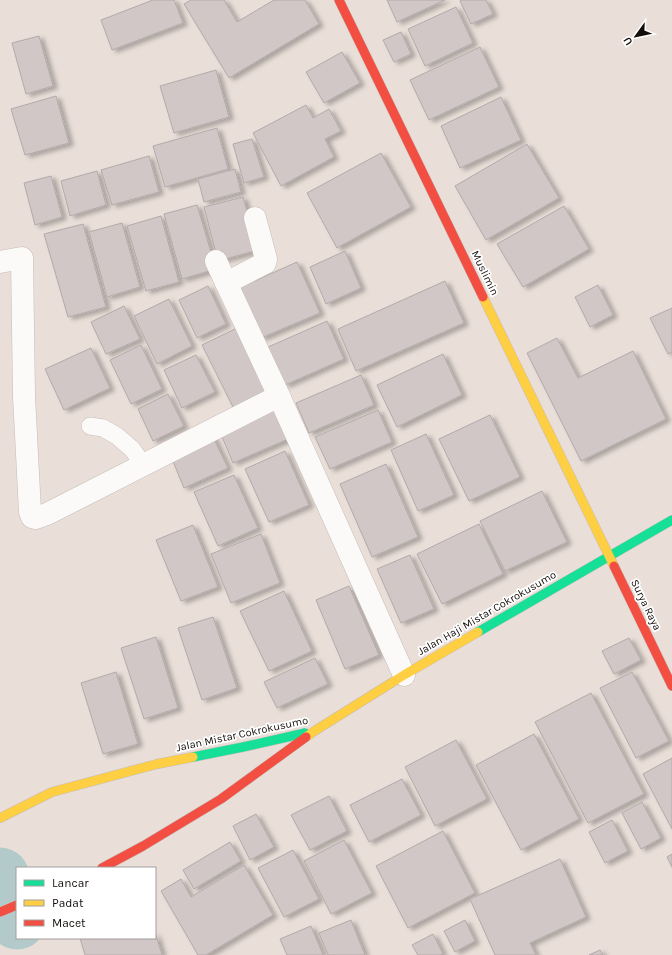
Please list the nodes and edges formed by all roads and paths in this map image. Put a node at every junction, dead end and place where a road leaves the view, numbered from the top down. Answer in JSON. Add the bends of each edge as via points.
{"nodes":[{"id":1,"x":339,"y":0,"type":"edge"},
{"id":2,"x":255,"y":218,"type":"dead end"},
{"id":3,"x":6,"y":261,"type":"edge"},
{"id":4,"x":216,"y":261,"type":"dead end"},
{"id":5,"x":226,"y":283,"type":"junction"},
{"id":6,"x":279,"y":396,"type":"junction"},
{"id":7,"x":90,"y":426,"type":"dead end"},
{"id":8,"x":143,"y":464,"type":"junction"},
{"id":9,"x":672,"y":520,"type":"edge"},
{"id":10,"x":609,"y":557,"type":"junction"},
{"id":11,"x":404,"y":675,"type":"junction"},
{"id":12,"x":672,"y":686,"type":"edge"},
{"id":13,"x":316,"y":730,"type":"junction"},
{"id":14,"x":0,"y":818,"type":"edge"},
{"id":15,"x":104,"y":867,"type":"edge"},
{"id":16,"x":16,"y":905,"type":"edge"},
{"id":17,"x":0,"y":912,"type":"edge"}],
"edges":[{"from":1,"to":10,"type":"main road","name":"Muslimin"},
{"from":2,"to":5,"type":"street","via":[[265,263]]},
{"from":3,"to":8,"type":"street","via":[[22,258],[24,404],[32,517],[47,514]]},
{"from":4,"to":5,"type":"street"},
{"from":5,"to":6,"type":"street"},
{"from":6,"to":8,"type":"street"},
{"from":6,"to":11,"type":"street"},
{"from":7,"to":8,"type":"lane","via":[[103,428],[117,436],[132,449]]},
{"from":9,"to":10,"type":"main road","name":"Jalan Haji Mistar Cokrokusumo"},
{"from":10,"to":11,"type":"main road","name":"Jalan Haji Mistar Cokrokusumo"},
{"from":10,"to":12,"type":"main road","name":"Surya Raya"},
{"from":11,"to":13,"type":"main road","name":"Jalan Haji Mistar Cokrokusumo"},
{"from":13,"to":14,"type":"main road","name":"Jalan Mistar Cokrokusumo","via":[[157,764],[52,792]]},
{"from":13,"to":15,"type":"main road","name":"Jalan Mistar Cokrokusumo","via":[[220,799]]},
{"from":16,"to":17,"type":"main road"}]}
